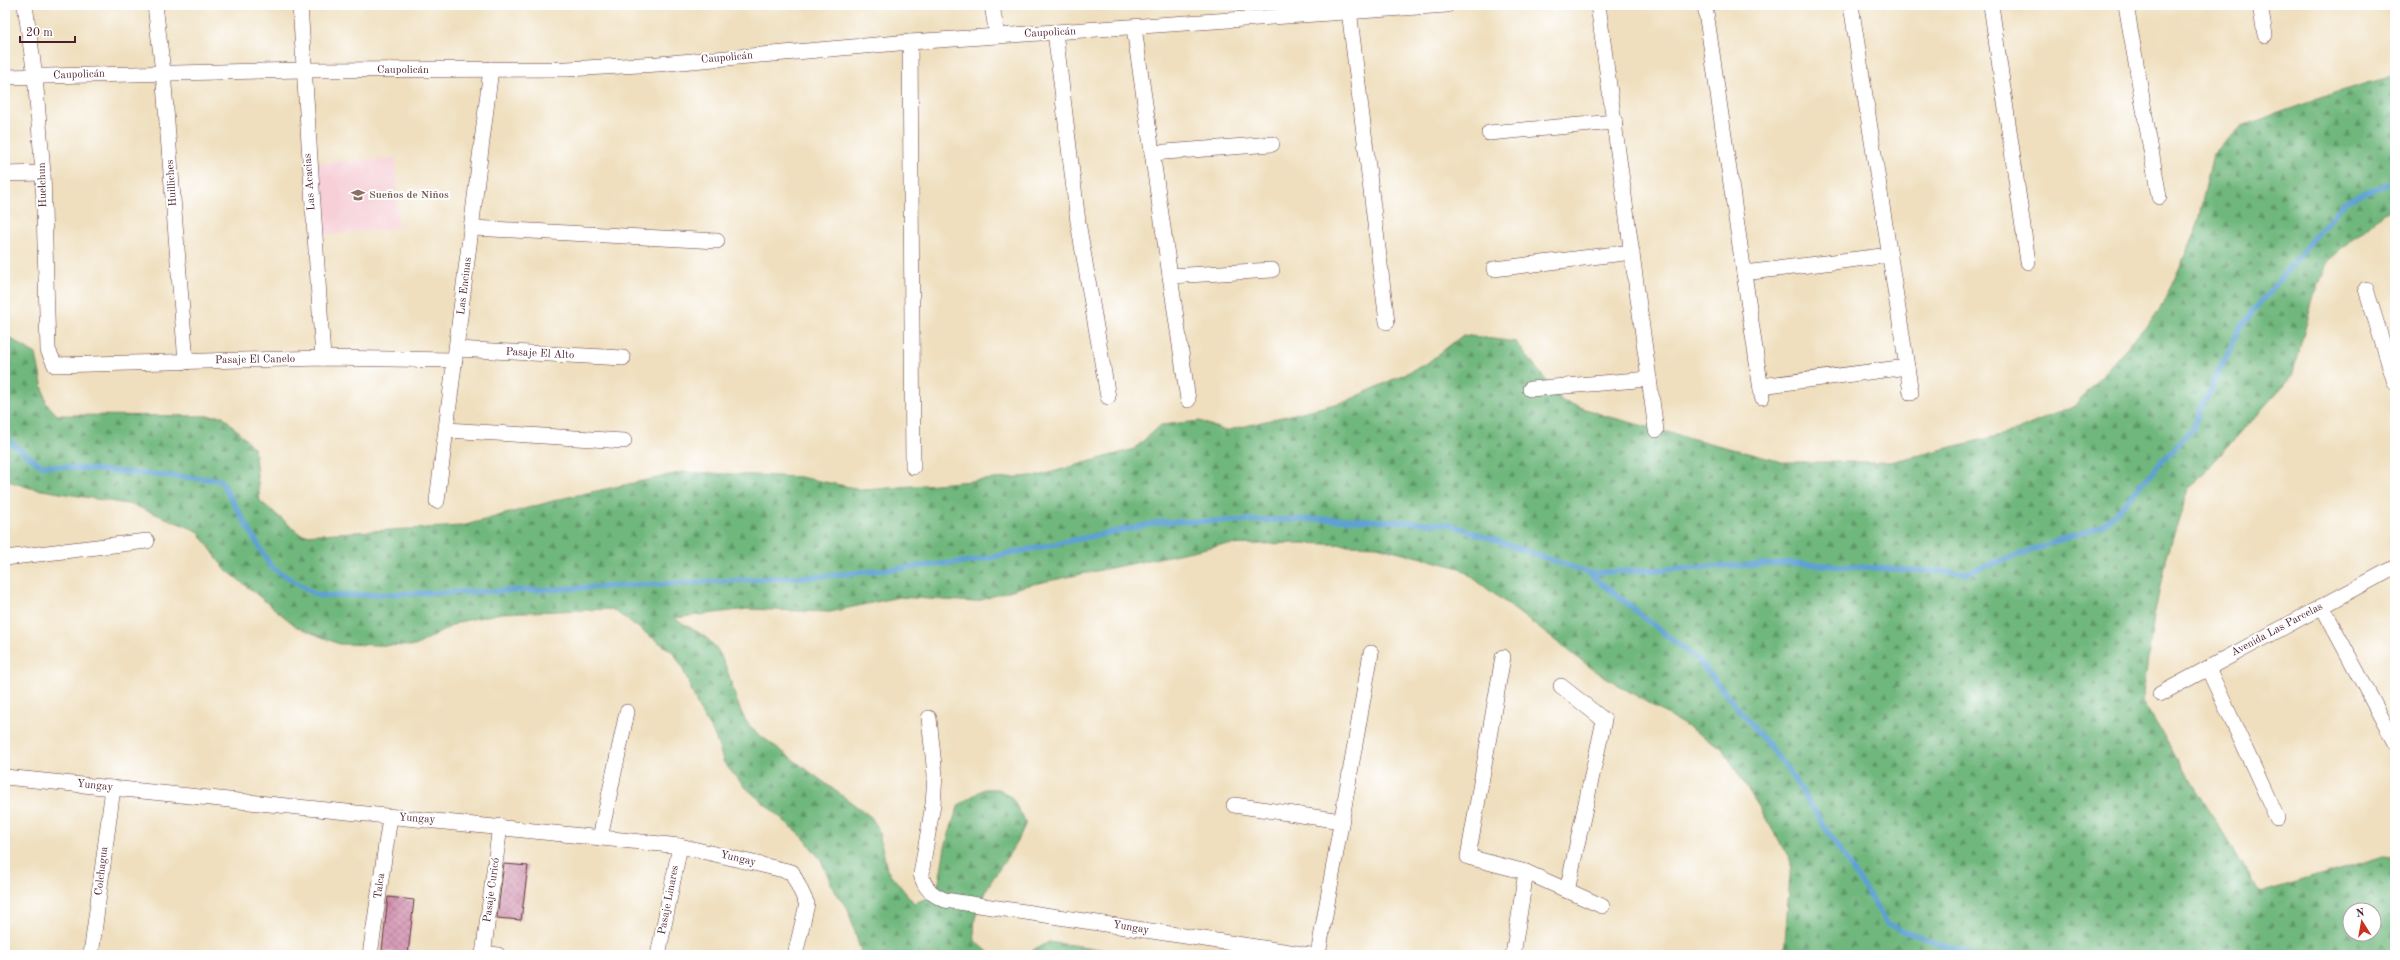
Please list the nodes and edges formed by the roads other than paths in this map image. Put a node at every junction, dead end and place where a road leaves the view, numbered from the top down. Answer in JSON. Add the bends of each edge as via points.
{"nodes":[{"id":1,"x":25,"y":5,"type":"edge"},
{"id":2,"x":155,"y":5,"type":"edge"},
{"id":3,"x":300,"y":5,"type":"edge"},
{"id":4,"x":992,"y":5,"type":"edge"},
{"id":5,"x":1441,"y":5,"type":"edge"},
{"id":6,"x":1447,"y":5,"type":"edge"},
{"id":7,"x":1598,"y":5,"type":"edge"},
{"id":8,"x":1705,"y":5,"type":"edge"},
{"id":9,"x":1851,"y":5,"type":"edge"},
{"id":10,"x":1991,"y":5,"type":"edge"},
{"id":11,"x":2126,"y":5,"type":"edge"},
{"id":12,"x":2260,"y":5,"type":"edge"},
{"id":13,"x":1349,"y":10,"type":"junction"},
{"id":14,"x":1134,"y":28,"type":"junction"},
{"id":15,"x":1055,"y":32,"type":"junction"},
{"id":16,"x":2265,"y":35,"type":"dead end"},
{"id":17,"x":997,"y":36,"type":"junction"},
{"id":18,"x":910,"y":42,"type":"junction"},
{"id":19,"x":491,"y":69,"type":"junction"},
{"id":20,"x":302,"y":70,"type":"junction"},
{"id":21,"x":163,"y":72,"type":"junction"},
{"id":22,"x":35,"y":76,"type":"junction"},
{"id":23,"x":5,"y":77,"type":"edge"},
{"id":24,"x":1615,"y":122,"type":"junction"},
{"id":25,"x":1489,"y":133,"type":"dead end"},
{"id":26,"x":1272,"y":144,"type":"dead end"},
{"id":27,"x":1152,"y":153,"type":"junction"},
{"id":28,"x":43,"y":173,"type":"junction"},
{"id":29,"x":5,"y":174,"type":"edge"},
{"id":30,"x":2158,"y":197,"type":"dead end"},
{"id":31,"x":473,"y":228,"type":"junction"},
{"id":32,"x":717,"y":241,"type":"dead end"},
{"id":33,"x":1632,"y":252,"type":"junction"},
{"id":34,"x":1890,"y":255,"type":"junction"},
{"id":35,"x":2028,"y":262,"type":"dead end"},
{"id":36,"x":1494,"y":269,"type":"dead end"},
{"id":37,"x":1272,"y":270,"type":"dead end"},
{"id":38,"x":1744,"y":273,"type":"junction"},
{"id":39,"x":1170,"y":276,"type":"junction"},
{"id":40,"x":2366,"y":289,"type":"dead end"},
{"id":41,"x":1387,"y":322,"type":"dead end"},
{"id":42,"x":456,"y":355,"type":"junction"},
{"id":43,"x":323,"y":358,"type":"junction"},
{"id":44,"x":623,"y":358,"type":"dead end"},
{"id":45,"x":186,"y":362,"type":"junction"},
{"id":46,"x":55,"y":365,"type":"joint"},
{"id":47,"x":1906,"y":367,"type":"junction"},
{"id":48,"x":1649,"y":379,"type":"junction"},
{"id":49,"x":2395,"y":383,"type":"edge"},
{"id":50,"x":1530,"y":389,"type":"dead end"},
{"id":51,"x":1911,"y":393,"type":"dead end"},
{"id":52,"x":1108,"y":398,"type":"dead end"},
{"id":53,"x":1188,"y":400,"type":"dead end"},
{"id":54,"x":446,"y":430,"type":"junction"},
{"id":55,"x":1656,"y":430,"type":"dead end"},
{"id":56,"x":624,"y":441,"type":"dead end"},
{"id":57,"x":913,"y":467,"type":"dead end"},
{"id":58,"x":437,"y":502,"type":"dead end"},
{"id":59,"x":147,"y":541,"type":"dead end"},
{"id":60,"x":5,"y":558,"type":"edge"},
{"id":61,"x":2395,"y":567,"type":"edge"},
{"id":62,"x":2322,"y":606,"type":"junction"},
{"id":63,"x":1371,"y":653,"type":"dead end"},
{"id":64,"x":1503,"y":657,"type":"dead end"},
{"id":65,"x":2208,"y":668,"type":"junction"},
{"id":66,"x":1561,"y":686,"type":"dead end"},
{"id":67,"x":2160,"y":694,"type":"dead end"},
{"id":68,"x":627,"y":712,"type":"dead end"},
{"id":69,"x":929,"y":718,"type":"dead end"},
{"id":70,"x":2395,"y":743,"type":"edge"},
{"id":71,"x":5,"y":777,"type":"edge"},
{"id":72,"x":113,"y":788,"type":"junction"},
{"id":73,"x":1234,"y":805,"type":"dead end"},
{"id":74,"x":390,"y":817,"type":"junction"},
{"id":75,"x":2277,"y":818,"type":"dead end"},
{"id":76,"x":1341,"y":821,"type":"junction"},
{"id":77,"x":500,"y":826,"type":"junction"},
{"id":78,"x":600,"y":838,"type":"junction"},
{"id":79,"x":680,"y":846,"type":"junction"},
{"id":80,"x":1526,"y":872,"type":"junction"},
{"id":81,"x":1567,"y":891,"type":"junction"},
{"id":82,"x":1602,"y":906,"type":"dead end"},
{"id":83,"x":1269,"y":952,"type":"edge"},
{"id":84,"x":488,"y":954,"type":"edge"},
{"id":85,"x":91,"y":955,"type":"edge"},
{"id":86,"x":370,"y":955,"type":"edge"},
{"id":87,"x":658,"y":955,"type":"edge"},
{"id":88,"x":795,"y":955,"type":"edge"},
{"id":89,"x":1310,"y":955,"type":"edge"},
{"id":90,"x":1318,"y":955,"type":"edge"},
{"id":91,"x":1513,"y":955,"type":"edge"}],
"edges":[{"from":1,"to":22,"type":"street","name":"Huelchun"},
{"from":2,"to":21,"type":"street","name":"Huilliches"},
{"from":3,"to":20,"type":"street","name":"Las Acacias"},
{"from":4,"to":17,"type":"street"},
{"from":5,"to":6,"type":"street","name":"Caupolicán"},
{"from":5,"to":13,"type":"street","name":"Caupolicán"},
{"from":7,"to":24,"type":"street"},
{"from":8,"to":38,"type":"street"},
{"from":9,"to":34,"type":"street"},
{"from":10,"to":35,"type":"street"},
{"from":11,"to":30,"type":"street"},
{"from":12,"to":16,"type":"street"},
{"from":13,"to":14,"type":"street","name":"Caupolicán"},
{"from":13,"to":41,"type":"street"},
{"from":14,"to":15,"type":"street","name":"Caupolicán"},
{"from":14,"to":27,"type":"street"},
{"from":15,"to":17,"type":"street","name":"Caupolicán"},
{"from":15,"to":52,"type":"street","via":[[1077,215]]},
{"from":17,"to":18,"type":"street","name":"Caupolicán"},
{"from":18,"to":19,"type":"street","name":"Caupolicán","via":[[658,64],[532,70]]},
{"from":18,"to":57,"type":"street"},
{"from":19,"to":20,"type":"street","name":"Caupolicán"},
{"from":19,"to":31,"type":"street","name":"Las Encinas"},
{"from":20,"to":21,"type":"street","name":"Caupolicán"},
{"from":20,"to":43,"type":"street","name":"Las Acacias"},
{"from":21,"to":22,"type":"street","name":"Caupolicán"},
{"from":21,"to":45,"type":"street","name":"Huilliches"},
{"from":22,"to":23,"type":"street","name":"Caupolicán"},
{"from":22,"to":28,"type":"street","name":"Huelchun"},
{"from":24,"to":25,"type":"street"},
{"from":24,"to":33,"type":"street"},
{"from":26,"to":27,"type":"street"},
{"from":27,"to":39,"type":"street"},
{"from":28,"to":29,"type":"street"},
{"from":28,"to":46,"type":"street","name":"Huelchun","via":[[48,350]]},
{"from":31,"to":32,"type":"street"},
{"from":31,"to":42,"type":"street","name":"Las Encinas"},
{"from":33,"to":36,"type":"street"},
{"from":33,"to":48,"type":"street"},
{"from":34,"to":38,"type":"street"},
{"from":34,"to":47,"type":"street"},
{"from":37,"to":39,"type":"street"},
{"from":38,"to":47,"type":"street","via":[[1762,391]]},
{"from":39,"to":53,"type":"street"},
{"from":40,"to":49,"type":"street"},
{"from":42,"to":43,"type":"street","name":"Pasaje El Canelo"},
{"from":42,"to":44,"type":"street","name":"Pasaje El Alto"},
{"from":42,"to":54,"type":"street","name":"Las Encinas"},
{"from":43,"to":45,"type":"street","name":"Pasaje El Canelo"},
{"from":45,"to":46,"type":"street","name":"Pasaje El Canelo"},
{"from":47,"to":51,"type":"street"},
{"from":48,"to":50,"type":"street"},
{"from":48,"to":55,"type":"street"},
{"from":54,"to":56,"type":"street"},
{"from":54,"to":58,"type":"street","name":"Las Encinas"},
{"from":59,"to":60,"type":"street"},
{"from":61,"to":62,"type":"street","name":"Avenida Las Parcelas"},
{"from":62,"to":65,"type":"street","name":"Avenida Las Parcelas"},
{"from":62,"to":70,"type":"street"},
{"from":63,"to":76,"type":"street"},
{"from":64,"to":80,"type":"street","via":[[1468,857]]},
{"from":65,"to":67,"type":"street","name":"Avenida Las Parcelas"},
{"from":65,"to":75,"type":"street"},
{"from":66,"to":81,"type":"street","via":[[1604,720]]},
{"from":68,"to":78,"type":"street"},
{"from":69,"to":83,"type":"street","name":"Yungay","via":[[934,768],[933,804],[921,874],[932,894],[946,900]]},
{"from":71,"to":72,"type":"street","name":"Yungay"},
{"from":72,"to":74,"type":"street","name":"Yungay"},
{"from":72,"to":85,"type":"street","name":"Colchagua"},
{"from":73,"to":76,"type":"street"},
{"from":74,"to":77,"type":"street","name":"Yungay"},
{"from":74,"to":86,"type":"street","name":"Talca"},
{"from":76,"to":90,"type":"street"},
{"from":77,"to":78,"type":"street","name":"Yungay"},
{"from":77,"to":84,"type":"street","name":"Pasaje Curicó"},
{"from":78,"to":79,"type":"street","name":"Yungay"},
{"from":79,"to":87,"type":"street","name":"Pasaje Linares"},
{"from":79,"to":88,"type":"street","name":"Yungay","via":[[792,872],[807,904]]},
{"from":80,"to":81,"type":"street"},
{"from":80,"to":91,"type":"street"},
{"from":81,"to":82,"type":"street"},
{"from":83,"to":89,"type":"street","name":"Yungay"}]}
